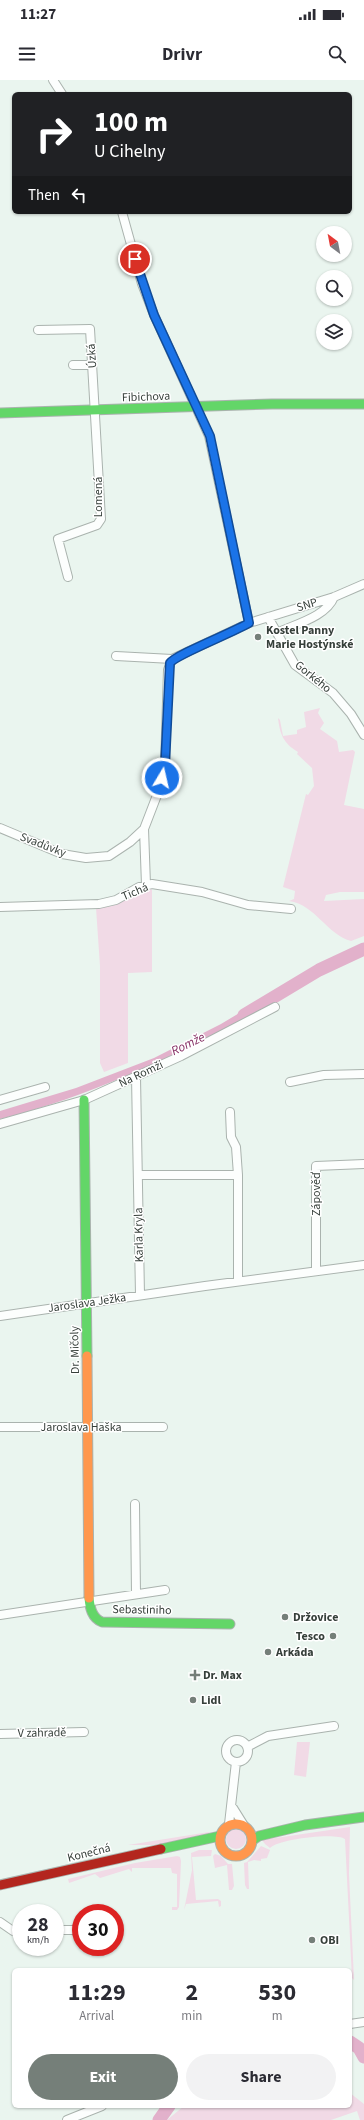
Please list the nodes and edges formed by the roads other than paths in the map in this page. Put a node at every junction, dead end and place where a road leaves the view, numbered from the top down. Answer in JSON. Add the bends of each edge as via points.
{"nodes":[{"id":1,"x":53,"y":80,"type":"edge"},
{"id":2,"x":61,"y":92,"type":"edge"},
{"id":3,"x":123,"y":214,"type":"edge"},
{"id":4,"x":38,"y":330,"type":"dead end"},
{"id":5,"x":73,"y":365,"type":"dead end"},
{"id":6,"x":92,"y":365,"type":"junction"},
{"id":7,"x":364,"y":404,"type":"edge"},
{"id":8,"x":197,"y":407,"type":"junction"},
{"id":9,"x":96,"y":411,"type":"junction"},
{"id":10,"x":0,"y":413,"type":"edge"},
{"id":11,"x":68,"y":577,"type":"dead end"},
{"id":12,"x":364,"y":584,"type":"edge"},
{"id":13,"x":334,"y":597,"type":"junction"},
{"id":14,"x":268,"y":617,"type":"junction"},
{"id":15,"x":249,"y":623,"type":"junction"},
{"id":16,"x":277,"y":633,"type":"junction"},
{"id":17,"x":116,"y":656,"type":"dead end"},
{"id":18,"x":172,"y":659,"type":"junction"},
{"id":19,"x":364,"y":734,"type":"edge"},
{"id":20,"x":0,"y":828,"type":"edge"},
{"id":21,"x":144,"y":829,"type":"junction"},
{"id":22,"x":146,"y":885,"type":"junction"},
{"id":23,"x":0,"y":907,"type":"edge"},
{"id":24,"x":292,"y":909,"type":"dead end"},
{"id":25,"x":275,"y":1007,"type":"dead end"},
{"id":26,"x":364,"y":1074,"type":"edge"},
{"id":27,"x":136,"y":1077,"type":"junction"},
{"id":28,"x":290,"y":1082,"type":"dead end"},
{"id":29,"x":45,"y":1087,"type":"dead end"},
{"id":30,"x":0,"y":1100,"type":"edge"},
{"id":31,"x":84,"y":1100,"type":"junction"},
{"id":32,"x":230,"y":1112,"type":"dead end"},
{"id":33,"x":0,"y":1124,"type":"edge"},
{"id":34,"x":364,"y":1164,"type":"edge"},
{"id":35,"x":138,"y":1175,"type":"junction"},
{"id":36,"x":238,"y":1175,"type":"junction"},
{"id":37,"x":364,"y":1265,"type":"edge"},
{"id":38,"x":316,"y":1271,"type":"junction"},
{"id":39,"x":238,"y":1281,"type":"junction"},
{"id":40,"x":140,"y":1295,"type":"junction"},
{"id":41,"x":86,"y":1302,"type":"junction"},
{"id":42,"x":0,"y":1316,"type":"edge"},
{"id":43,"x":163,"y":1427,"type":"dead end"},
{"id":44,"x":0,"y":1428,"type":"edge"},
{"id":45,"x":88,"y":1428,"type":"junction"},
{"id":46,"x":135,"y":1504,"type":"dead end"},
{"id":47,"x":165,"y":1590,"type":"dead end"},
{"id":48,"x":136,"y":1594,"type":"junction"},
{"id":49,"x":89,"y":1601,"type":"junction"},
{"id":50,"x":0,"y":1616,"type":"edge"},
{"id":51,"x":230,"y":1624,"type":"dead end"},
{"id":52,"x":334,"y":1726,"type":"dead end"},
{"id":53,"x":84,"y":1732,"type":"dead end"},
{"id":54,"x":0,"y":1734,"type":"edge"},
{"id":55,"x":247,"y":1747,"type":"junction"},
{"id":56,"x":236,"y":1762,"type":"junction"},
{"id":57,"x":233,"y":1808,"type":"junction"},
{"id":58,"x":364,"y":1817,"type":"edge"},
{"id":59,"x":230,"y":1824,"type":"junction"},
{"id":60,"x":305,"y":1825,"type":"junction"},
{"id":61,"x":246,"y":1827,"type":"junction"},
{"id":62,"x":252,"y":1840,"type":"junction"},
{"id":63,"x":220,"y":1841,"type":"junction"},
{"id":64,"x":33,"y":1879,"type":"junction"},
{"id":65,"x":0,"y":1885,"type":"edge"},
{"id":66,"x":0,"y":1894,"type":"edge"},
{"id":67,"x":0,"y":1922,"type":"edge"},
{"id":68,"x":0,"y":1927,"type":"edge"},
{"id":69,"x":12,"y":1930,"type":"edge"},
{"id":70,"x":12,"y":1932,"type":"edge"},
{"id":71,"x":364,"y":2022,"type":"edge"},
{"id":72,"x":352,"y":2024,"type":"edge"},
{"id":73,"x":97,"y":2108,"type":"edge"},
{"id":74,"x":67,"y":2120,"type":"edge"}],
"edges":[{"from":1,"to":2,"type":"street"},
{"from":3,"to":8,"type":"street","via":[[142,284]]},
{"from":4,"to":6,"type":"street","name":"Úzká","via":[[90,329]]},
{"from":5,"to":6,"type":"street"},
{"from":6,"to":9,"type":"street","name":"Úzká"},
{"from":7,"to":8,"type":"street","name":"Fibichova"},
{"from":8,"to":9,"type":"street","name":"Fibichova"},
{"from":8,"to":15,"type":"street","via":[[210,436]]},
{"from":9,"to":10,"type":"street","name":"Fibichova"},
{"from":9,"to":11,"type":"street","name":"Lomená","via":[[101,519],[97,525],[58,538]]},
{"from":12,"to":13,"type":"street","name":"SNP"},
{"from":13,"to":14,"type":"street","name":"SNP"},
{"from":13,"to":16,"type":"street","via":[[331,604],[320,613]]},
{"from":14,"to":15,"type":"street","name":"SNP"},
{"from":14,"to":16,"type":"street","name":"Gorkého"},
{"from":15,"to":18,"type":"street","name":"SNP"},
{"from":16,"to":19,"type":"street","name":"Gorkého","via":[[295,664],[333,693]]},
{"from":17,"to":18,"type":"street"},
{"from":18,"to":21,"type":"street","name":"Svadůvky","via":[[168,670],[165,765],[159,790]]},
{"from":20,"to":21,"type":"street","name":"Svadůvky","via":[[62,854],[94,858],[118,852]]},
{"from":21,"to":22,"type":"street"},
{"from":22,"to":23,"type":"street","name":"Tichá","via":[[116,900],[99,904]]},
{"from":22,"to":24,"type":"street","name":"Tichá","via":[[172,886],[248,905]]},
{"from":25,"to":27,"type":"street","name":"Na Romži"},
{"from":26,"to":28,"type":"street","via":[[324,1075]]},
{"from":27,"to":31,"type":"street","name":"Na Romži"},
{"from":27,"to":35,"type":"street","name":"Karla Kryla"},
{"from":29,"to":30,"type":"street"},
{"from":31,"to":33,"type":"street","name":"Na Romži"},
{"from":31,"to":41,"type":"street","name":"Dr. Mičoly"},
{"from":32,"to":36,"type":"street","via":[[231,1137],[236,1148]]},
{"from":34,"to":38,"type":"street","name":"Zápověď","via":[[316,1166]]},
{"from":35,"to":36,"type":"street"},
{"from":35,"to":40,"type":"street","name":"Karla Kryla"},
{"from":36,"to":39,"type":"street"},
{"from":37,"to":38,"type":"street","name":"Jaroslava Ježka"},
{"from":38,"to":39,"type":"street","name":"Jaroslava Ježka"},
{"from":39,"to":40,"type":"street","name":"Jaroslava Ježka"},
{"from":40,"to":41,"type":"street","name":"Jaroslava Ježka"},
{"from":41,"to":42,"type":"street","name":"Jaroslava Ježka"},
{"from":41,"to":45,"type":"street","name":"Dr. Mičoly"},
{"from":43,"to":45,"type":"street","name":"Jaroslava Haška"},
{"from":44,"to":45,"type":"street","name":"Jaroslava Haška"},
{"from":45,"to":49,"type":"street","name":"Dr. Mičoly"},
{"from":46,"to":48,"type":"street","name":"Sebastiniho"},
{"from":47,"to":48,"type":"street","name":"Sebastiniho"},
{"from":48,"to":49,"type":"street","name":"Sebastiniho"},
{"from":49,"to":50,"type":"street","name":"Sebastiniho"},
{"from":49,"to":51,"type":"street","name":"Sebastiniho","via":[[93,1616],[102,1622]]},
{"from":52,"to":55,"type":"street","via":[[268,1736]]},
{"from":53,"to":54,"type":"street","name":"V zahradě"},
{"from":55,"to":56,"type":"street","via":[[247,1757]]},
{"from":55,"to":56,"type":"street","via":[[236,1740],[228,1746],[227,1756]]},
{"from":56,"to":57,"type":"street","via":[[233,1777]]},
{"from":57,"to":59,"type":"street"},
{"from":57,"to":61,"type":"street"},
{"from":58,"to":60,"type":"street"},
{"from":59,"to":61,"type":"street"},
{"from":59,"to":63,"type":"street","via":[[225,1827]]},
{"from":60,"to":61,"type":"street","via":[[257,1831]]},
{"from":60,"to":62,"type":"street"},
{"from":61,"to":62,"type":"street"},
{"from":62,"to":63,"type":"street","via":[[250,1849],[238,1856],[226,1853]]},
{"from":63,"to":64,"type":"street","name":"Konečná","via":[[150,1852]]},
{"from":64,"to":65,"type":"street","name":"Konečná"},
{"from":64,"to":66,"type":"street","name":"Konečná"},
{"from":67,"to":69,"type":"street"},
{"from":68,"to":70,"type":"street"},
{"from":71,"to":72,"type":"street"},
{"from":73,"to":74,"type":"street"}]}
